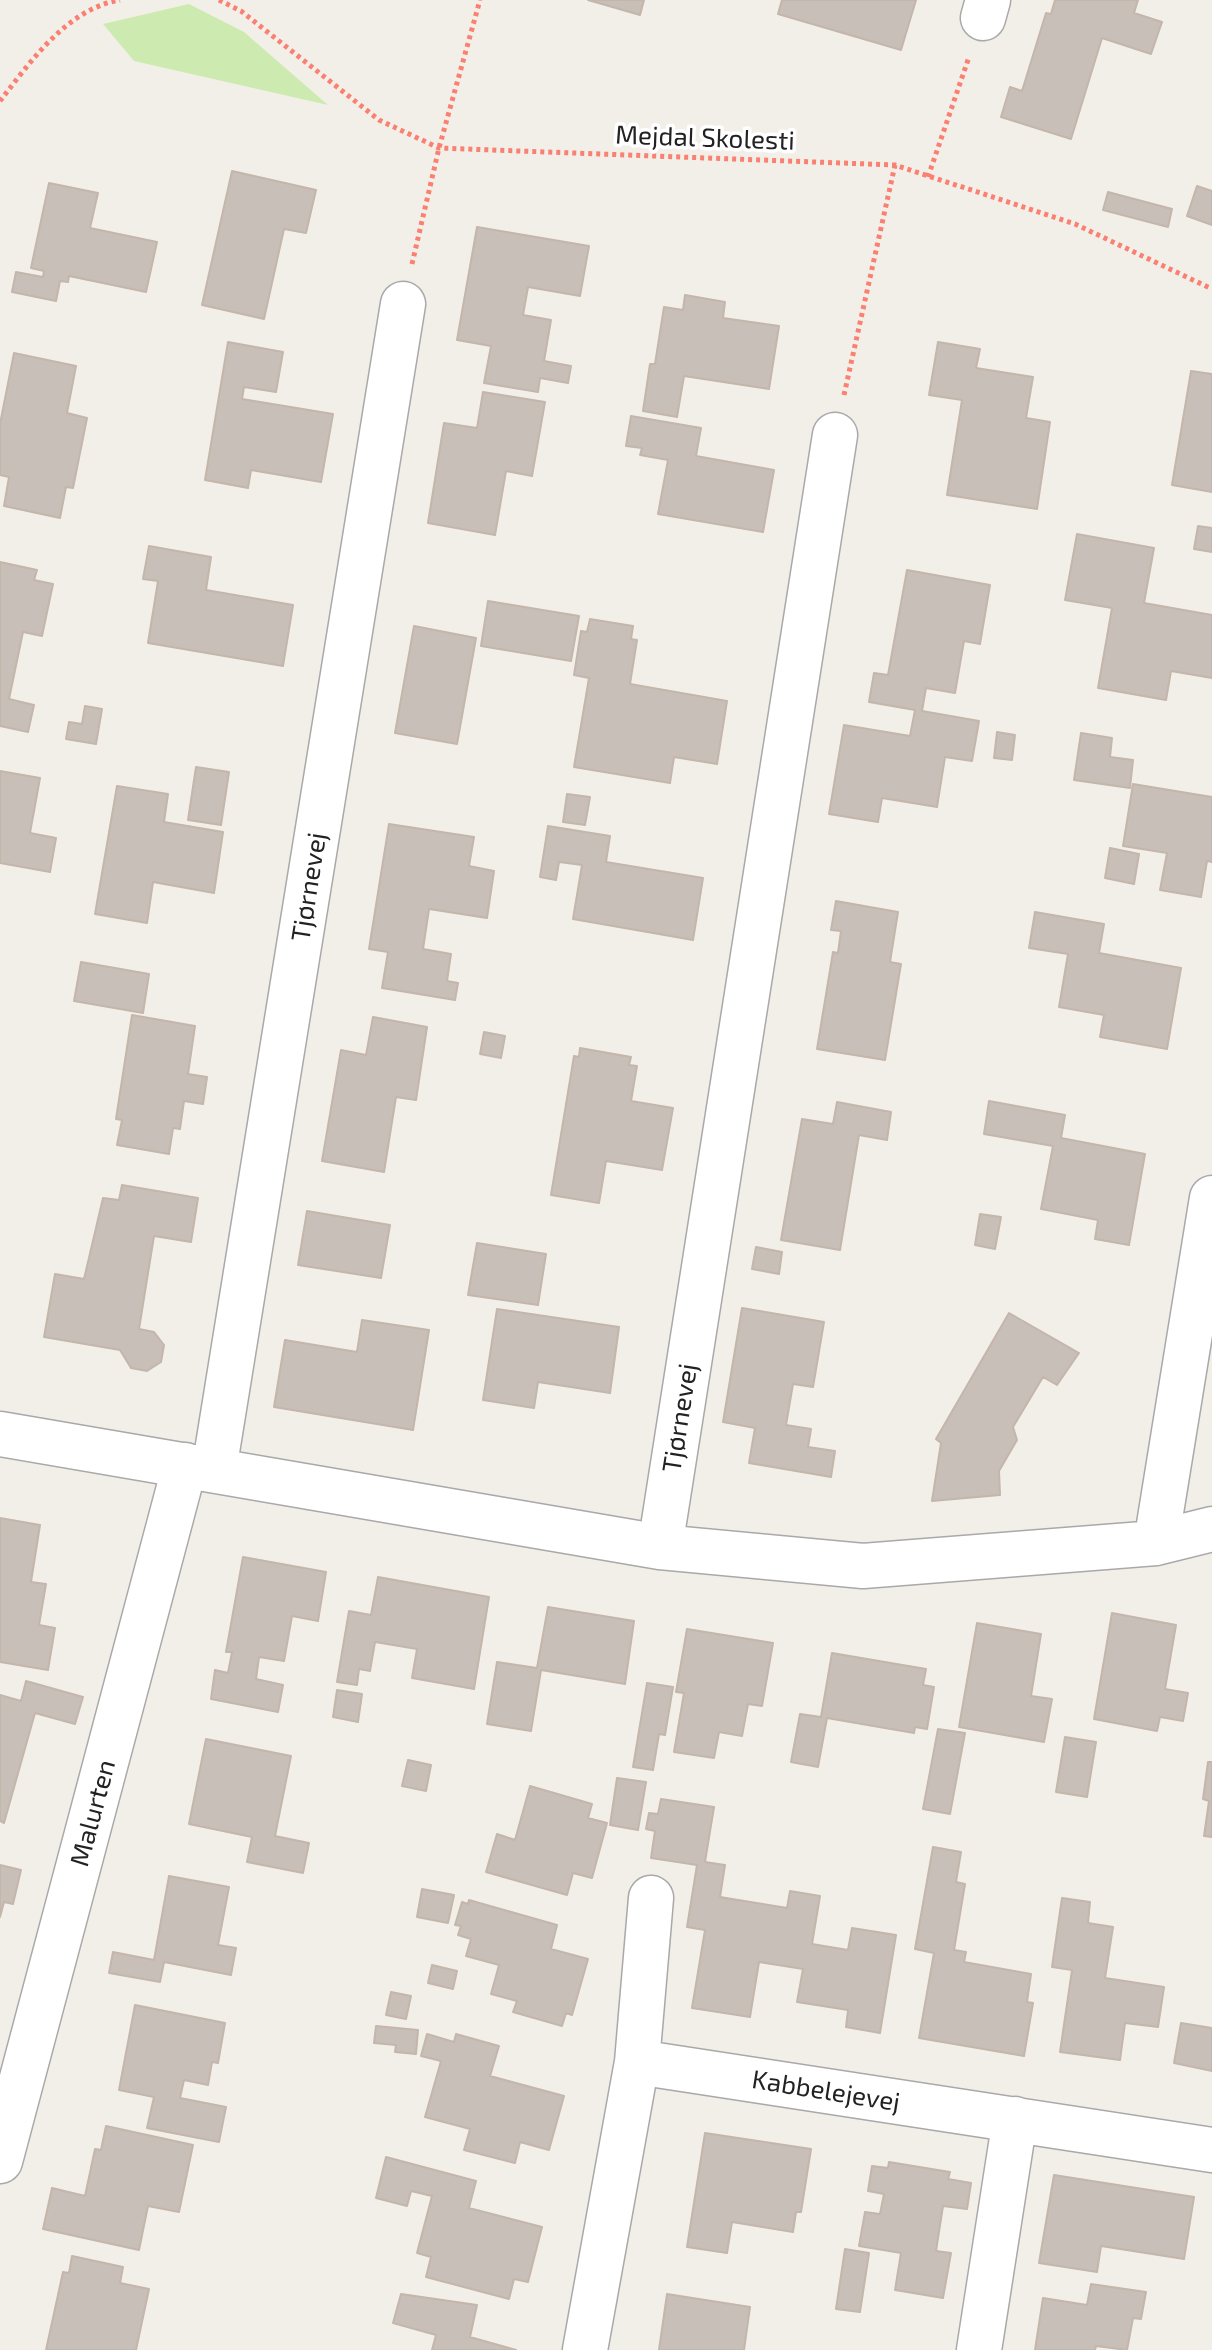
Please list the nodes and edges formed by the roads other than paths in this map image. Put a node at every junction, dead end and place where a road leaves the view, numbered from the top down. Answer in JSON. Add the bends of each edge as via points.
{"nodes":[{"id":1,"x":403,"y":304,"type":"road end"},
{"id":2,"x":835,"y":435,"type":"road end"},
{"id":3,"x":1212,"y":1198,"type":"edge"},
{"id":4,"x":0,"y":1434,"type":"edge"},
{"id":5,"x":199,"y":1468,"type":"junction"},
{"id":6,"x":1212,"y":1529,"type":"edge"},
{"id":7,"x":1156,"y":1543,"type":"junction"},
{"id":8,"x":660,"y":1547,"type":"junction"},
{"id":9,"x":651,"y":1898,"type":"dead end"},
{"id":10,"x":637,"y":2062,"type":"junction"},
{"id":11,"x":1015,"y":2119,"type":"junction"},
{"id":12,"x":1212,"y":2150,"type":"edge"},
{"id":13,"x":0,"y":2161,"type":"edge"},
{"id":14,"x":585,"y":2350,"type":"edge"},
{"id":15,"x":979,"y":2350,"type":"edge"}],
"edges":[{"from":1,"to":5,"type":"street","name":"Tjørnevej"},
{"from":2,"to":8,"type":"street","name":"Tjørnevej"},
{"from":3,"to":7,"type":"street"},
{"from":4,"to":5,"type":"street"},
{"from":5,"to":8,"type":"street"},
{"from":5,"to":13,"type":"street","name":"Malurten"},
{"from":6,"to":7,"type":"street"},
{"from":7,"to":8,"type":"street","via":[[863,1566]]},
{"from":9,"to":10,"type":"street"},
{"from":10,"to":11,"type":"street","name":"Kabbelejevej"},
{"from":10,"to":14,"type":"street"},
{"from":11,"to":12,"type":"street","name":"Kabbelejevej"},
{"from":11,"to":15,"type":"street"}]}
